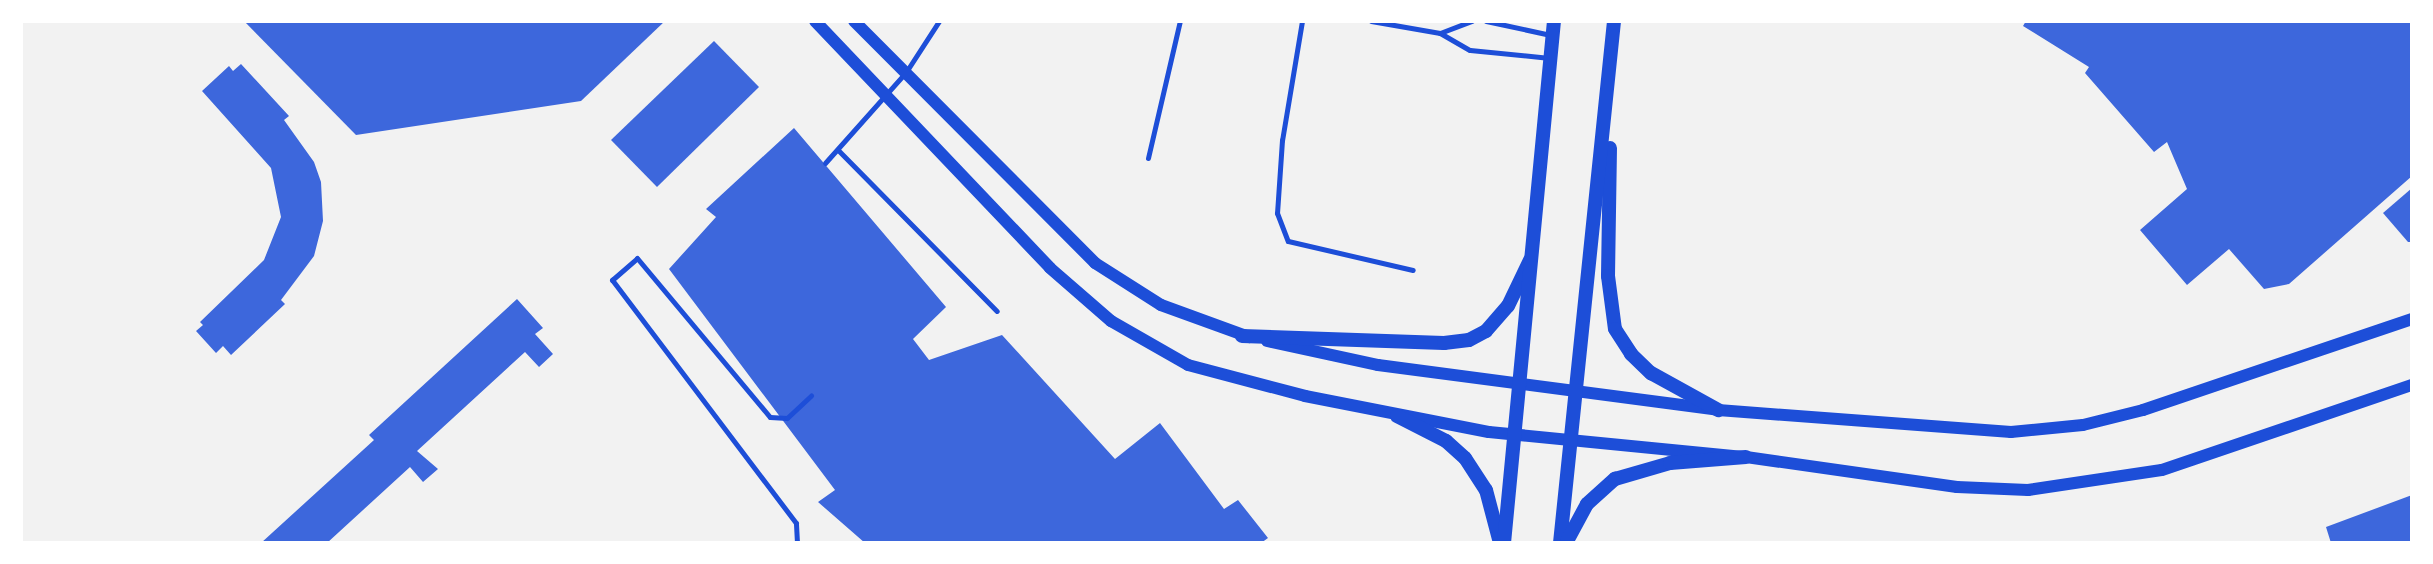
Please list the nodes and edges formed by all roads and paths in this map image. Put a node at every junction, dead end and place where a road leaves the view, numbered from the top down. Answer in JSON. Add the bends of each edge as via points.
{"nodes":[{"id":1,"x":816,"y":21,"type":"edge"},
{"id":2,"x":854,"y":21,"type":"edge"},
{"id":3,"x":939,"y":21,"type":"edge"},
{"id":4,"x":1180,"y":21,"type":"edge"},
{"id":5,"x":1302,"y":21,"type":"edge"},
{"id":6,"x":1370,"y":21,"type":"edge"},
{"id":7,"x":1472,"y":21,"type":"edge"},
{"id":8,"x":1486,"y":21,"type":"edge"},
{"id":9,"x":1614,"y":21,"type":"edge"},
{"id":10,"x":1553,"y":28,"type":"edge"},
{"id":11,"x":1440,"y":33,"type":"junction"},
{"id":12,"x":1551,"y":58,"type":"junction"},
{"id":13,"x":906,"y":72,"type":"junction"},
{"id":14,"x":1611,"y":77,"type":"junction"},
{"id":15,"x":884,"y":95,"type":"junction"},
{"id":16,"x":838,"y":150,"type":"junction"},
{"id":17,"x":1149,"y":158,"type":"dead end"},
{"id":18,"x":825,"y":163,"type":"dead end"},
{"id":19,"x":1534,"y":249,"type":"junction"},
{"id":20,"x":1413,"y":270,"type":"dead end"},
{"id":21,"x":997,"y":311,"type":"dead end"},
{"id":22,"x":2412,"y":318,"type":"edge"},
{"id":23,"x":1242,"y":336,"type":"junction"},
{"id":24,"x":1522,"y":383,"type":"junction"},
{"id":25,"x":2412,"y":386,"type":"edge"},
{"id":26,"x":1574,"y":391,"type":"junction"},
{"id":27,"x":811,"y":396,"type":"dead end"},
{"id":28,"x":1718,"y":410,"type":"junction"},
{"id":29,"x":1397,"y":416,"type":"junction"},
{"id":30,"x":1518,"y":434,"type":"junction"},
{"id":31,"x":1570,"y":440,"type":"junction"},
{"id":32,"x":1746,"y":457,"type":"junction"},
{"id":33,"x":797,"y":543,"type":"edge"},
{"id":34,"x":1502,"y":543,"type":"edge"},
{"id":35,"x":1560,"y":543,"type":"edge"},
{"id":36,"x":1566,"y":543,"type":"edge"}],
"edges":[{"from":1,"to":15,"type":"street"},
{"from":2,"to":13,"type":"street"},
{"from":3,"to":13,"type":"lane"},
{"from":4,"to":17,"type":"lane"},
{"from":5,"to":20,"type":"lane","via":[[1282,140],[1277,212],[1288,241]]},
{"from":6,"to":11,"type":"lane"},
{"from":7,"to":11,"type":"lane"},
{"from":8,"to":10,"type":"lane"},
{"from":9,"to":14,"type":"main road"},
{"from":10,"to":12,"type":"main road"},
{"from":11,"to":12,"type":"lane","via":[[1470,50]]},
{"from":12,"to":19,"type":"main road"},
{"from":13,"to":15,"type":"lane"},
{"from":13,"to":23,"type":"street","via":[[1095,263],[1161,305]]},
{"from":14,"to":26,"type":"main road"},
{"from":14,"to":28,"type":"main road","via":[[1608,276],[1612,321],[1643,366]]},
{"from":15,"to":16,"type":"lane"},
{"from":15,"to":29,"type":"street","via":[[1050,268],[1128,334],[1170,358],[1212,373]]},
{"from":16,"to":18,"type":"lane"},
{"from":16,"to":21,"type":"lane"},
{"from":19,"to":23,"type":"main road","via":[[1508,306],[1486,331],[1469,340]]},
{"from":19,"to":24,"type":"main road"},
{"from":22,"to":28,"type":"street","via":[[2161,405],[2054,429],[1973,432]]},
{"from":23,"to":24,"type":"street","via":[[1378,365]]},
{"from":24,"to":26,"type":"street"},
{"from":24,"to":30,"type":"main road"},
{"from":25,"to":32,"type":"street","via":[[2162,470],[2064,488],[1957,487]]},
{"from":26,"to":28,"type":"street"},
{"from":26,"to":31,"type":"main road"},
{"from":27,"to":33,"type":"lane","via":[[787,418],[770,417],[637,258],[612,280],[796,523]]},
{"from":29,"to":30,"type":"street"},
{"from":29,"to":34,"type":"main road","via":[[1446,441],[1465,458],[1489,497]]},
{"from":30,"to":31,"type":"street"},
{"from":30,"to":34,"type":"main road"},
{"from":31,"to":32,"type":"street"},
{"from":31,"to":35,"type":"main road"},
{"from":32,"to":36,"type":"main road","via":[[1670,463],[1615,479],[1587,504]]}]}
